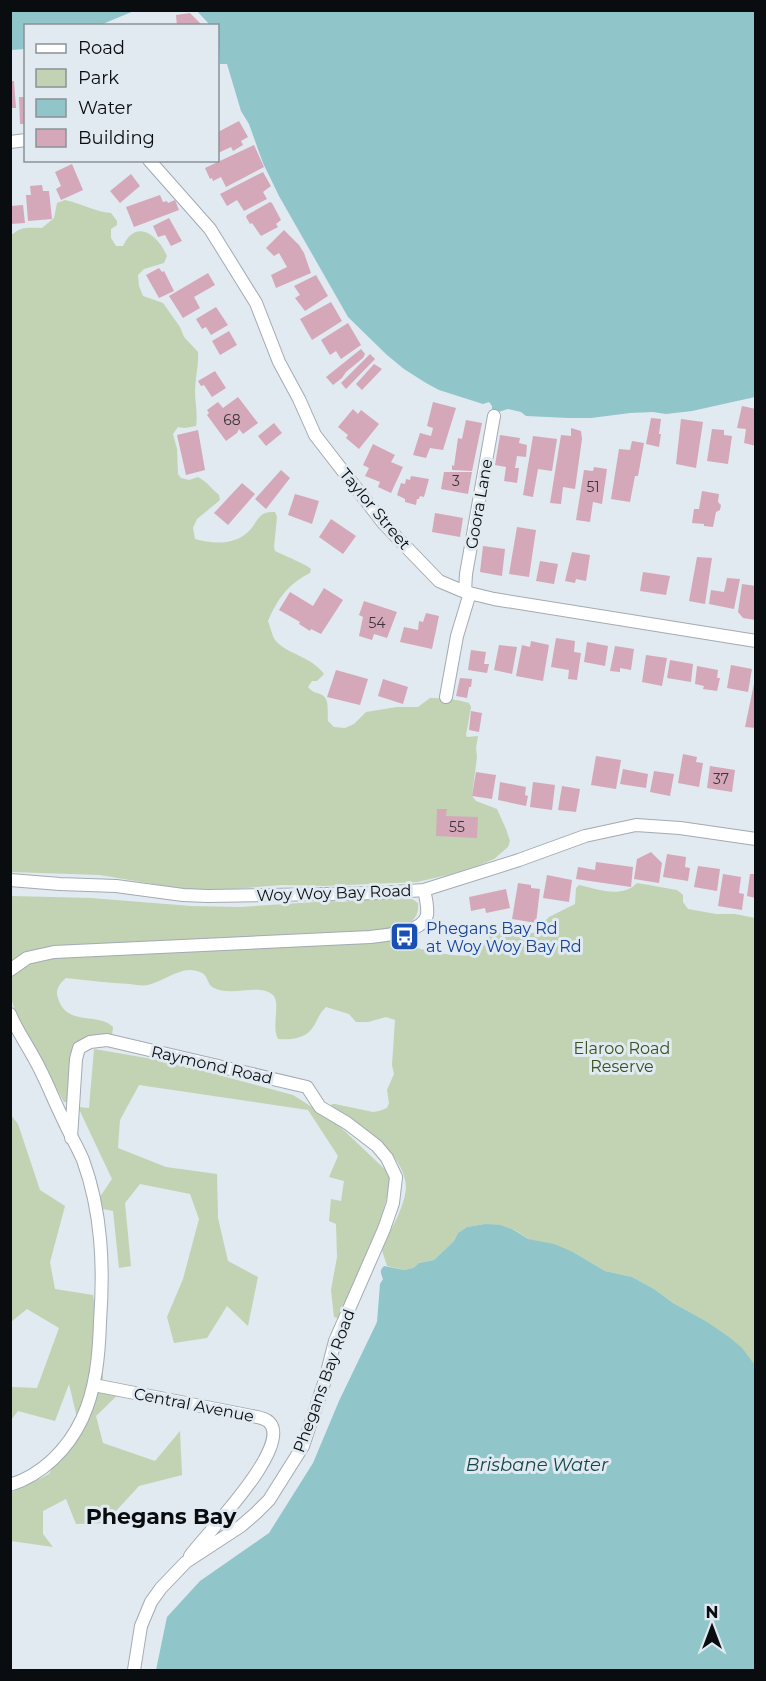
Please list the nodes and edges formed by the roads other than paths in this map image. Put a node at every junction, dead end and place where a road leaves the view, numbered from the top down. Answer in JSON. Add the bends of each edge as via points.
{"nodes":[{"id":1,"x":151,"y":162,"type":"edge"},
{"id":2,"x":494,"y":416,"type":"dead end"},
{"id":3,"x":467,"y":593,"type":"junction"},
{"id":4,"x":756,"y":641,"type":"edge"},
{"id":5,"x":446,"y":698,"type":"dead end"},
{"id":6,"x":756,"y":839,"type":"edge"},
{"id":7,"x":10,"y":880,"type":"edge"},
{"id":8,"x":424,"y":890,"type":"junction"},
{"id":9,"x":10,"y":970,"type":"edge"},
{"id":10,"x":10,"y":1014,"type":"edge"},
{"id":11,"x":71,"y":1138,"type":"junction"},
{"id":12,"x":396,"y":1177,"type":"joint"},
{"id":13,"x":94,"y":1385,"type":"junction"},
{"id":14,"x":10,"y":1485,"type":"edge"},
{"id":15,"x":186,"y":1562,"type":"junction"},
{"id":16,"x":134,"y":1671,"type":"edge"}],
"edges":[{"from":1,"to":3,"type":"street","name":"Taylor Street","via":[[210,229],[256,303],[279,362],[315,435],[386,526],[439,581]]},
{"from":2,"to":3,"type":"street","name":"Goora Lane","via":[[466,574]]},
{"from":3,"to":4,"type":"street","name":"Taylor Street"},
{"from":3,"to":5,"type":"street","name":"Goora Lane"},
{"from":6,"to":8,"type":"street","name":"Woy Woy Bay Road","via":[[636,825],[585,836]]},
{"from":7,"to":8,"type":"street","name":"Woy Woy Bay Road","via":[[208,896]]},
{"from":8,"to":9,"type":"street","via":[[424,921],[402,933],[54,952],[27,958]]},
{"from":10,"to":11,"type":"street"},
{"from":11,"to":12,"type":"street","name":"Raymond Road","via":[[80,1048],[107,1040],[307,1087],[320,1107],[376,1146]]},
{"from":11,"to":13,"type":"street","via":[[93,1194],[102,1254]]},
{"from":12,"to":15,"type":"street","name":"Phegans Bay Road","via":[[393,1203],[335,1341],[303,1446],[269,1500],[256,1513]]},
{"from":13,"to":14,"type":"street","via":[[81,1420],[56,1455],[40,1471]]},
{"from":13,"to":15,"type":"street","name":"Central Avenue","via":[[262,1418],[270,1423],[273,1438],[259,1470]]},
{"from":15,"to":16,"type":"street","name":"Phegans Bay Road","via":[[151,1602],[141,1626]]}]}
